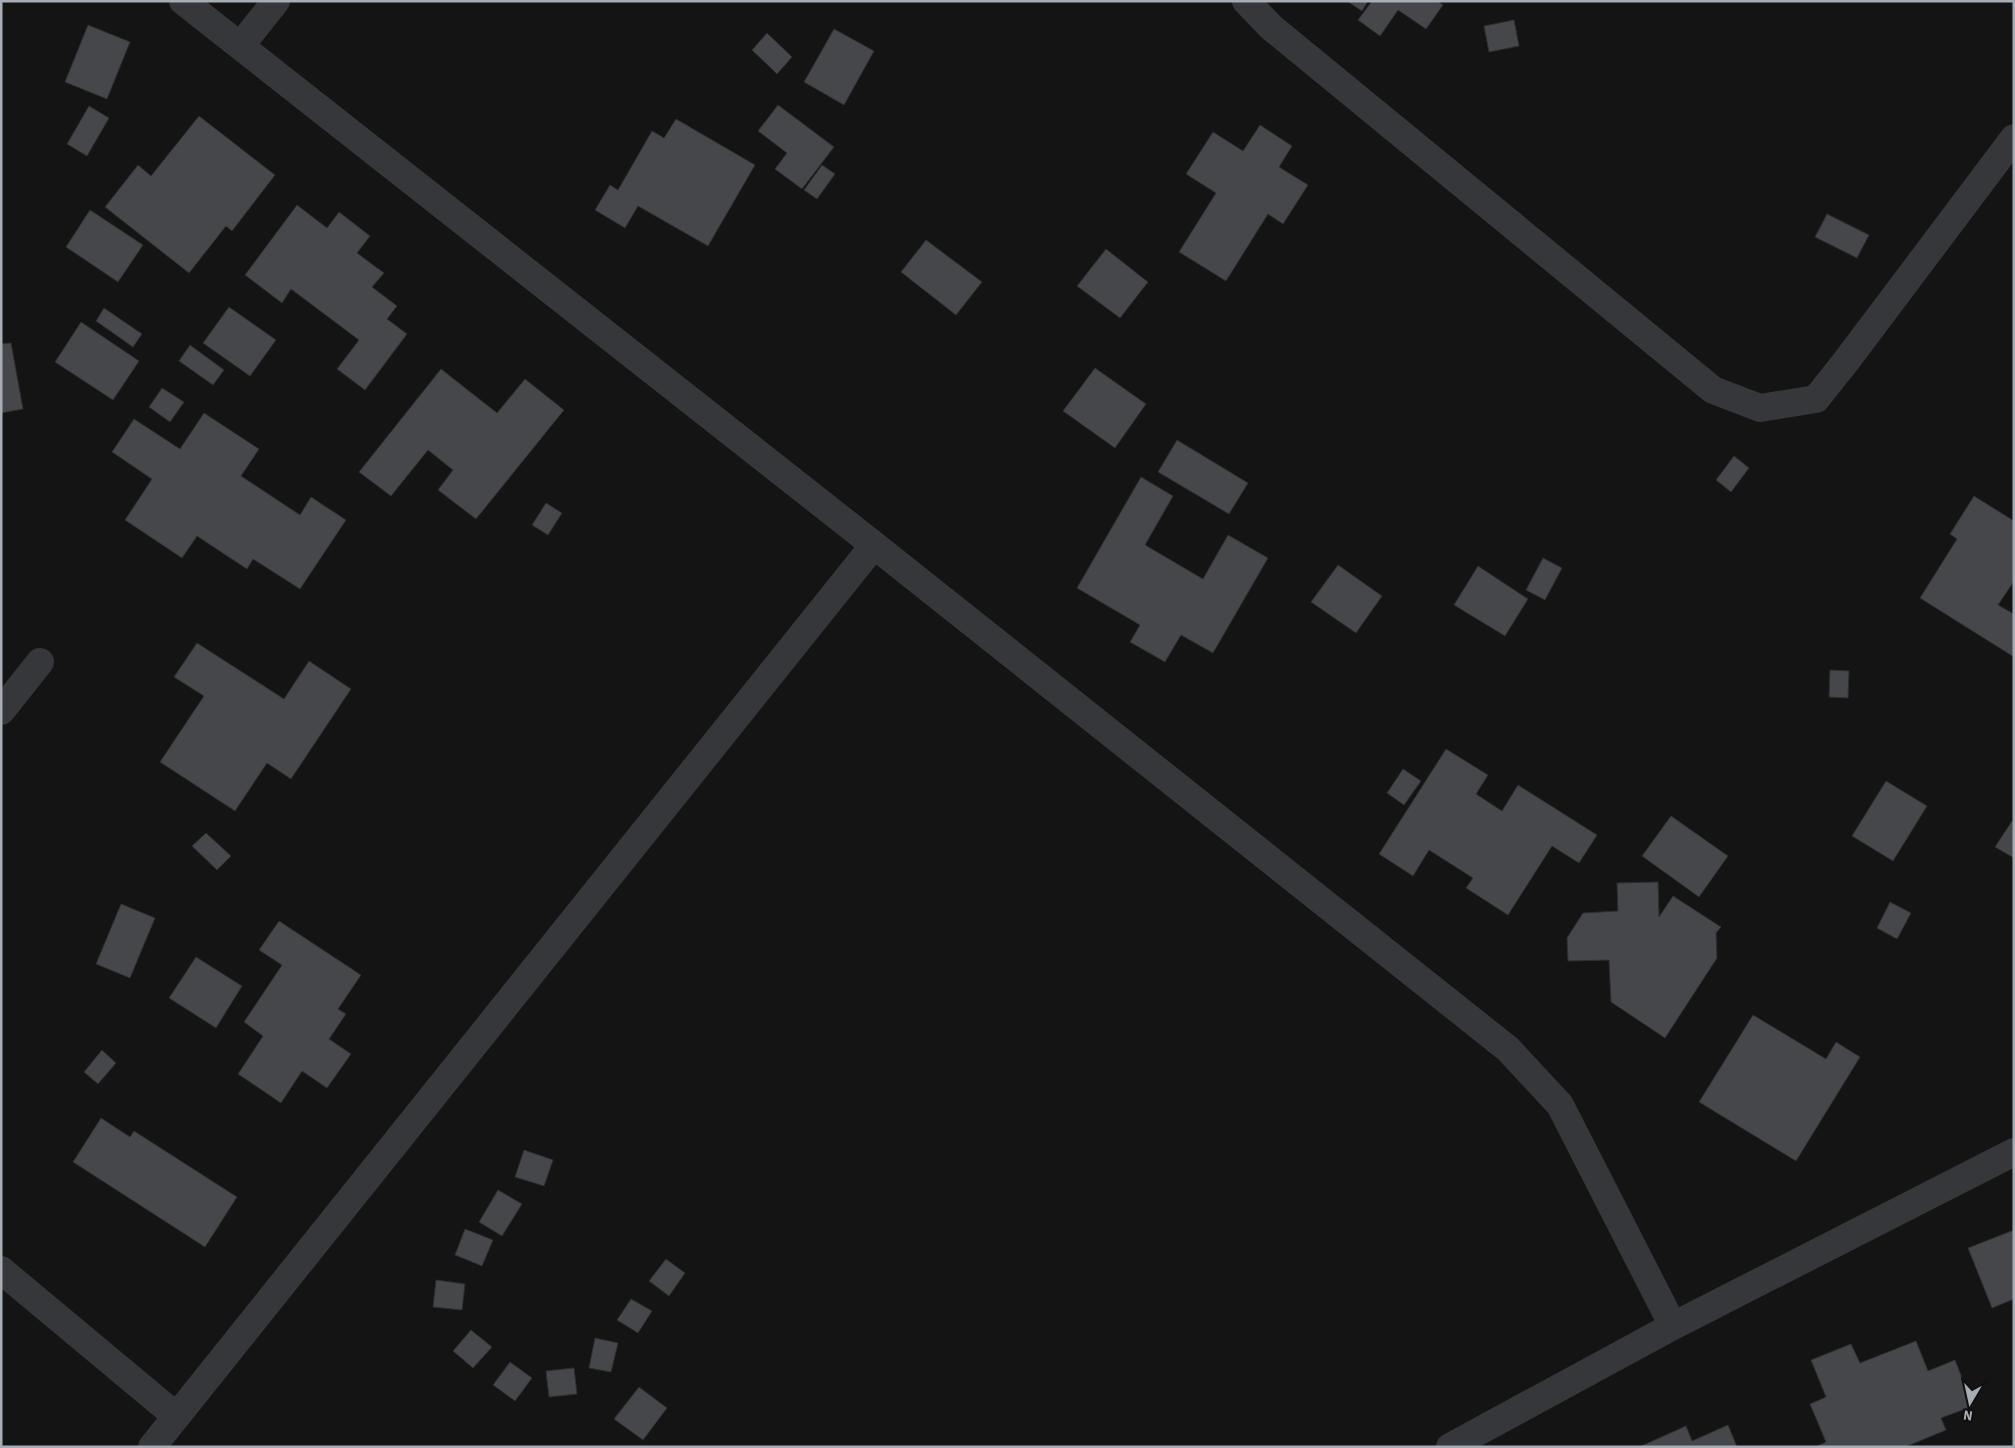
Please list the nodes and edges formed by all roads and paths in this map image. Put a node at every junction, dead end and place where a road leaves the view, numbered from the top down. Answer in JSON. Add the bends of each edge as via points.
{"nodes":[{"id":1,"x":183,"y":1,"type":"edge"},
{"id":2,"x":276,"y":1,"type":"edge"},
{"id":3,"x":1246,"y":1,"type":"edge"},
{"id":4,"x":241,"y":45,"type":"junction"},
{"id":5,"x":2014,"y":138,"type":"edge"},
{"id":6,"x":874,"y":545,"type":"junction"},
{"id":7,"x":40,"y":662,"type":"dead end"},
{"id":8,"x":1,"y":711,"type":"edge"},
{"id":9,"x":2014,"y":1152,"type":"edge"},
{"id":10,"x":1,"y":1270,"type":"edge"},
{"id":11,"x":1673,"y":1326,"type":"junction"},
{"id":12,"x":176,"y":1416,"type":"junction"},
{"id":13,"x":152,"y":1447,"type":"edge"},
{"id":14,"x":1450,"y":1447,"type":"edge"}],
"edges":[{"from":1,"to":4,"type":"street"},
{"from":2,"to":4,"type":"street"},
{"from":3,"to":5,"type":"street","via":[[1271,28],[1713,390],[1760,408],[1816,399]]},
{"from":4,"to":6,"type":"street"},
{"from":6,"to":11,"type":"street","via":[[1508,1049],[1560,1105]]},
{"from":6,"to":12,"type":"street"},
{"from":7,"to":8,"type":"street"},
{"from":9,"to":11,"type":"street"},
{"from":10,"to":12,"type":"street"},
{"from":11,"to":14,"type":"street"},
{"from":12,"to":13,"type":"street"}]}
